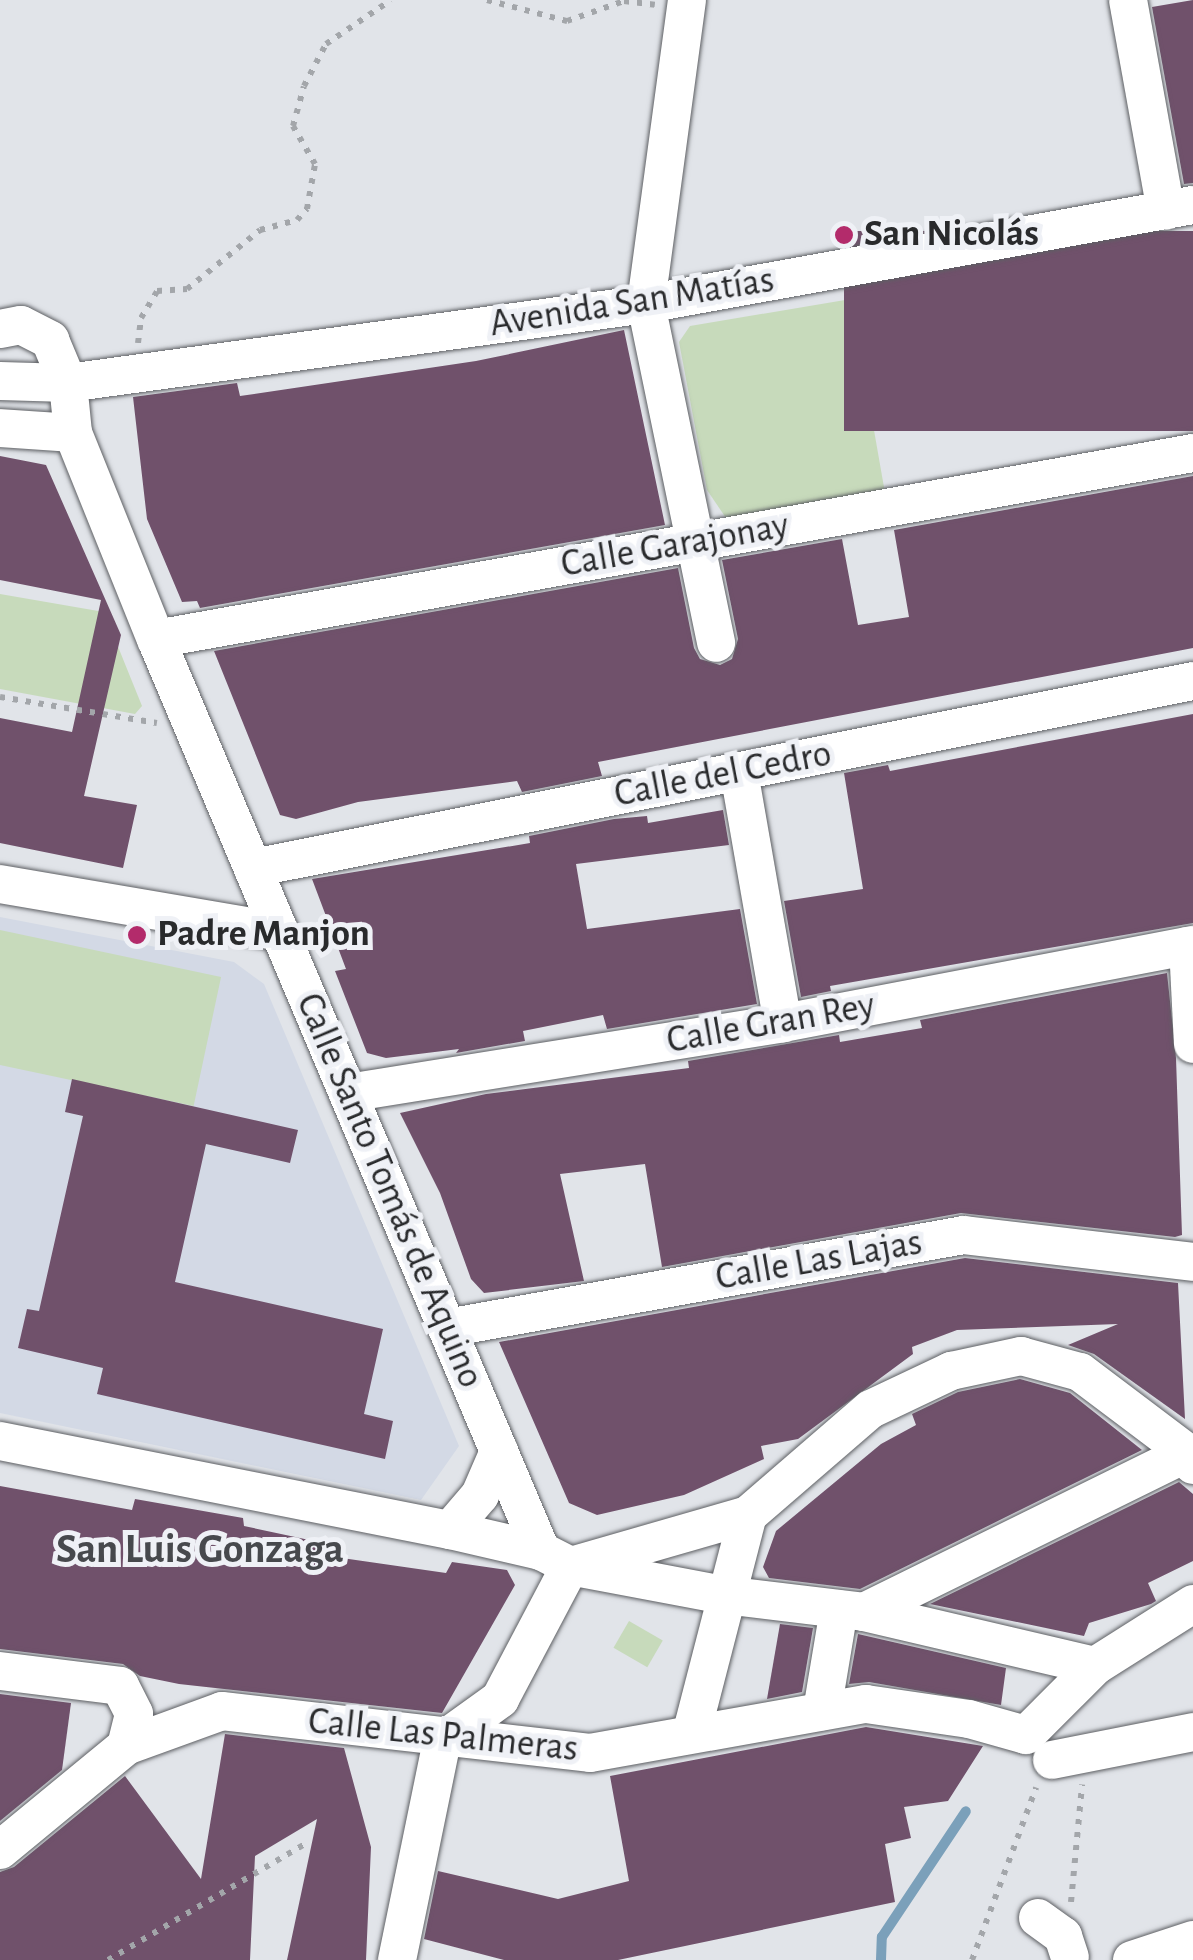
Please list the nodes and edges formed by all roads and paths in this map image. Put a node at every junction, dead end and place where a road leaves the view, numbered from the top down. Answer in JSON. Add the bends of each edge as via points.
{"nodes":[{"id":1,"x":390,"y":0,"type":"edge"},
{"id":2,"x":487,"y":0,"type":"edge"},
{"id":3,"x":1128,"y":0,"type":"edge"},
{"id":4,"x":687,"y":4,"type":"edge"},
{"id":5,"x":1180,"y":208,"type":"edge"},
{"id":6,"x":646,"y":304,"type":"junction"},
{"id":7,"x":0,"y":328,"type":"edge"},
{"id":8,"x":134,"y":374,"type":"junction"},
{"id":9,"x":0,"y":381,"type":"edge"},
{"id":10,"x":68,"y":383,"type":"junction"},
{"id":11,"x":0,"y":428,"type":"edge"},
{"id":12,"x":74,"y":433,"type":"junction"},
{"id":13,"x":1193,"y":453,"type":"edge"},
{"id":14,"x":694,"y":543,"type":"junction"},
{"id":15,"x":156,"y":639,"type":"junction"},
{"id":16,"x":716,"y":643,"type":"dead end"},
{"id":17,"x":1193,"y":682,"type":"edge"},
{"id":18,"x":0,"y":697,"type":"edge"},
{"id":19,"x":195,"y":730,"type":"junction"},
{"id":20,"x":739,"y":772,"type":"junction"},
{"id":21,"x":253,"y":868,"type":"junction"},
{"id":22,"x":0,"y":884,"type":"edge"},
{"id":23,"x":280,"y":932,"type":"junction"},
{"id":24,"x":1190,"y":946,"type":"edge"},
{"id":25,"x":783,"y":1024,"type":"junction"},
{"id":26,"x":1193,"y":1044,"type":"edge"},
{"id":27,"x":348,"y":1093,"type":"junction"},
{"id":28,"x":1193,"y":1262,"type":"edge"},
{"id":29,"x":447,"y":1328,"type":"junction"},
{"id":30,"x":0,"y":1441,"type":"edge"},
{"id":31,"x":499,"y":1451,"type":"junction"},
{"id":32,"x":1190,"y":1459,"type":"edge"},
{"id":33,"x":748,"y":1515,"type":"junction"},
{"id":34,"x":450,"y":1530,"type":"junction"},
{"id":35,"x":556,"y":1558,"type":"junction"},
{"id":36,"x":724,"y":1595,"type":"junction"},
{"id":37,"x":1193,"y":1604,"type":"edge"},
{"id":38,"x":852,"y":1610,"type":"junction"},
{"id":39,"x":1096,"y":1666,"type":"junction"},
{"id":40,"x":0,"y":1671,"type":"edge"},
{"id":41,"x":822,"y":1712,"type":"junction"},
{"id":42,"x":692,"y":1731,"type":"junction"},
{"id":43,"x":1193,"y":1732,"type":"edge"},
{"id":44,"x":442,"y":1741,"type":"junction"},
{"id":45,"x":126,"y":1746,"type":"junction"},
{"id":46,"x":1066,"y":1757,"type":"junction"},
{"id":47,"x":308,"y":1842,"type":"dead end"},
{"id":48,"x":0,"y":1850,"type":"edge"},
{"id":49,"x":1060,"y":1929,"type":"dead end"},
{"id":50,"x":1193,"y":1940,"type":"edge"},
{"id":51,"x":108,"y":1960,"type":"edge"},
{"id":52,"x":397,"y":1960,"type":"edge"},
{"id":53,"x":972,"y":1960,"type":"edge"},
{"id":54,"x":1132,"y":1960,"type":"edge"}],
"edges":[{"from":1,"to":8,"type":"path","via":[[326,44],[304,86],[293,126],[315,164],[307,209],[297,220],[260,230],[187,288],[158,291],[141,318]]},
{"from":2,"to":4,"type":"path","via":[[566,21],[624,1]]},
{"from":3,"to":5,"type":"street"},
{"from":4,"to":6,"type":"street"},
{"from":5,"to":6,"type":"street","name":"Avenida San Matías"},
{"from":6,"to":8,"type":"street","name":"Avenida San Matías"},
{"from":6,"to":14,"type":"street"},
{"from":7,"to":10,"type":"street","name":"Calle Santo Tomás de Aquino","via":[[38,330],[50,340]]},
{"from":8,"to":10,"type":"street","name":"Avenida San Matías"},
{"from":9,"to":10,"type":"street","name":"Avenida San Matías"},
{"from":10,"to":12,"type":"street","name":"Calle Santo Tomás de Aquino"},
{"from":11,"to":12,"type":"street"},
{"from":12,"to":15,"type":"street","name":"Calle Santo Tomás de Aquino"},
{"from":13,"to":14,"type":"street","name":"Calle Garajonay"},
{"from":14,"to":15,"type":"street","name":"Calle Garajonay"},
{"from":14,"to":16,"type":"street"},
{"from":15,"to":19,"type":"street","name":"Calle Santo Tomás de Aquino"},
{"from":17,"to":20,"type":"street","name":"Calle del Cedro"},
{"from":18,"to":19,"type":"path"},
{"from":19,"to":21,"type":"street","name":"Calle Santo Tomás de Aquino"},
{"from":20,"to":21,"type":"street","name":"Calle del Cedro"},
{"from":20,"to":25,"type":"street"},
{"from":21,"to":23,"type":"street","name":"Calle Santo Tomás de Aquino"},
{"from":22,"to":23,"type":"street"},
{"from":23,"to":27,"type":"street","name":"Calle Santo Tomás de Aquino"},
{"from":24,"to":25,"type":"street","name":"Calle Gran Rey"},
{"from":24,"to":26,"type":"street"},
{"from":25,"to":27,"type":"street","name":"Calle Gran Rey"},
{"from":27,"to":29,"type":"street","name":"Calle Santo Tomás de Aquino"},
{"from":28,"to":29,"type":"street","name":"Calle Las Lajas","via":[[964,1234]]},
{"from":29,"to":31,"type":"street","name":"Calle Santo Tomás de Aquino"},
{"from":30,"to":34,"type":"street"},
{"from":31,"to":34,"type":"street","via":[[480,1495]]},
{"from":31,"to":35,"type":"street","name":"Calle Santo Tomás de Aquino"},
{"from":32,"to":33,"type":"street","via":[[1080,1372],[1020,1356],[952,1371],[871,1409]]},
{"from":32,"to":38,"type":"street"},
{"from":33,"to":35,"type":"street"},
{"from":33,"to":36,"type":"street"},
{"from":34,"to":35,"type":"street"},
{"from":35,"to":36,"type":"street"},
{"from":35,"to":44,"type":"street","via":[[500,1700]]},
{"from":36,"to":38,"type":"street"},
{"from":36,"to":42,"type":"street"},
{"from":37,"to":39,"type":"street"},
{"from":38,"to":39,"type":"street"},
{"from":38,"to":41,"type":"street"},
{"from":39,"to":41,"type":"street","name":"Calle Las Palmeras","via":[[1026,1735],[866,1704]]},
{"from":40,"to":45,"type":"street","via":[[120,1686],[134,1714]]},
{"from":41,"to":42,"type":"street","name":"Calle Las Palmeras"},
{"from":42,"to":44,"type":"street","name":"Calle Las Palmeras","via":[[590,1753]]},
{"from":43,"to":46,"type":"street"},
{"from":44,"to":45,"type":"street","name":"Calle Las Palmeras","via":[[222,1711]]},
{"from":44,"to":52,"type":"street"},
{"from":45,"to":48,"type":"street","name":"Calle Las Palmeras"},
{"from":46,"to":49,"type":"path"},
{"from":46,"to":53,"type":"path","via":[[1032,1794]]},
{"from":47,"to":51,"type":"path"},
{"from":50,"to":54,"type":"street"}]}
